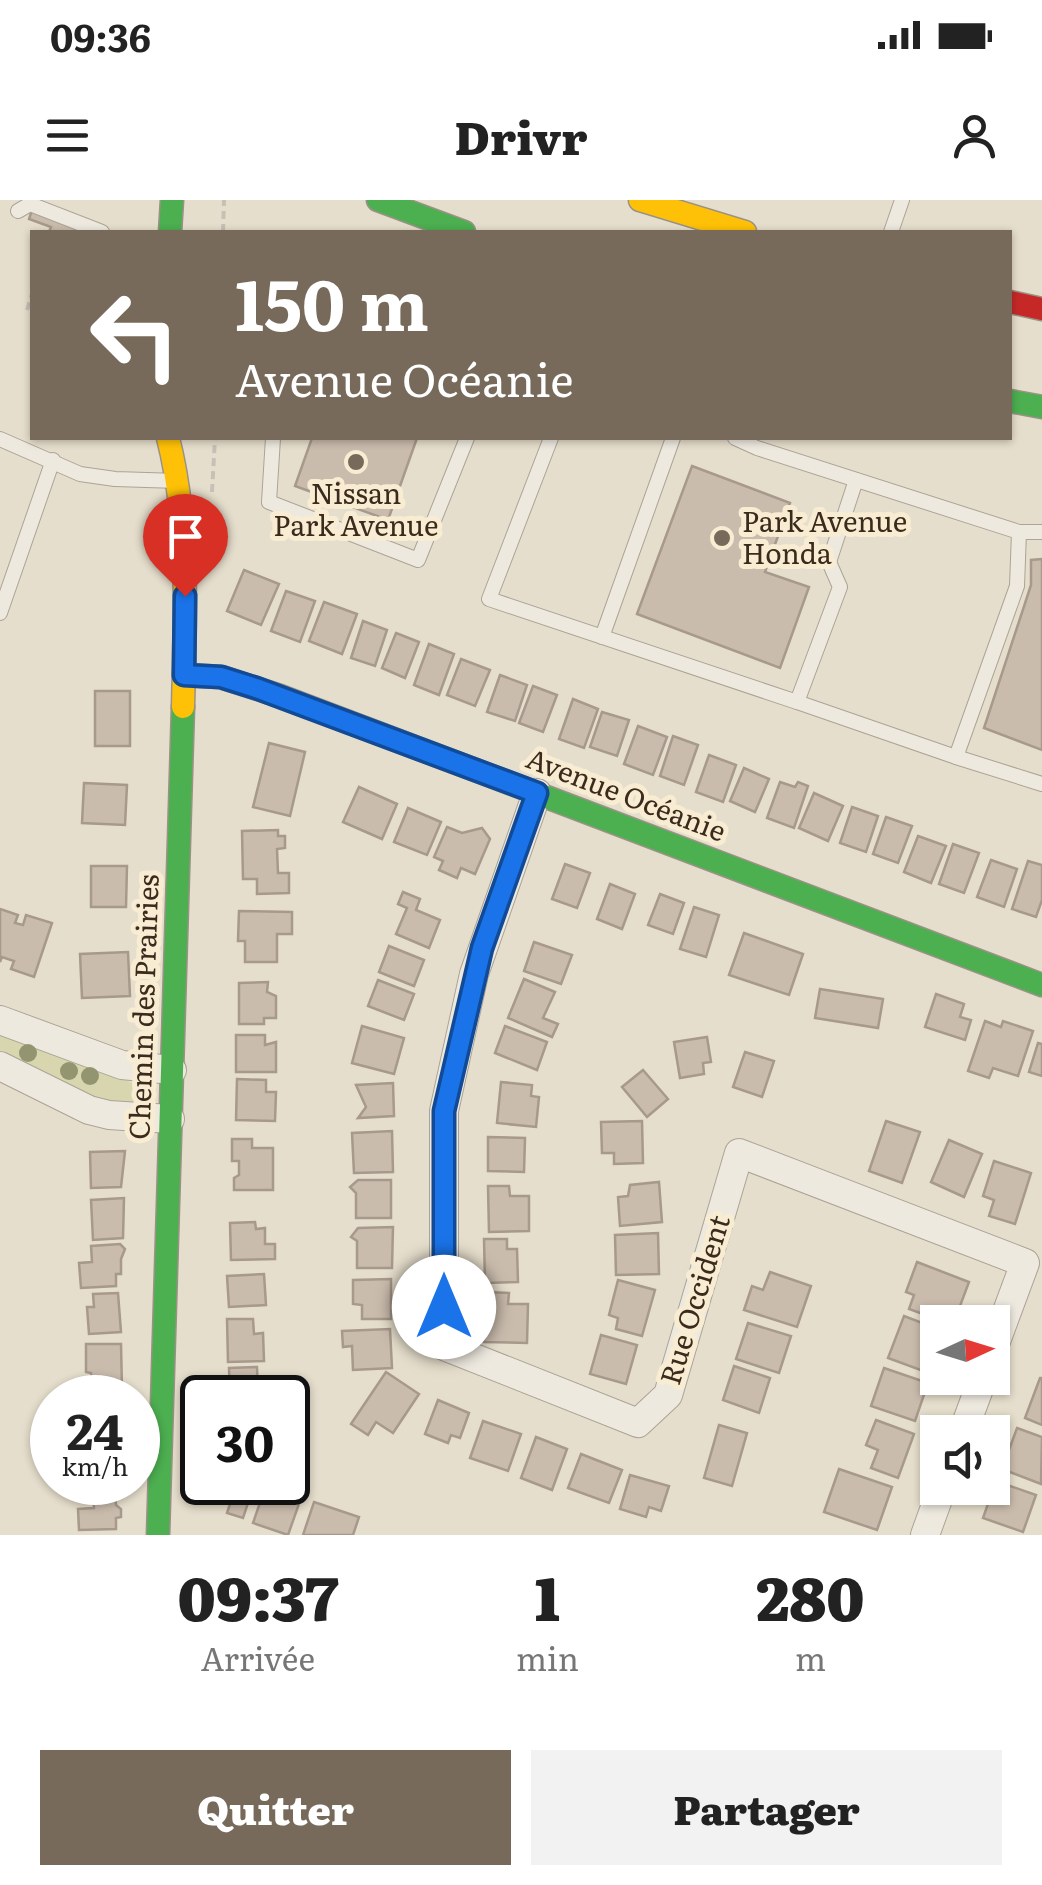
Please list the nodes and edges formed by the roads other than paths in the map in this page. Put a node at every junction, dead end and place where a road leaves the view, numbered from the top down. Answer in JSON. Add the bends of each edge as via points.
{"nodes":[{"id":1,"x":172,"y":200,"type":"edge"},
{"id":2,"x":378,"y":200,"type":"edge"},
{"id":3,"x":640,"y":200,"type":"edge"},
{"id":4,"x":902,"y":200,"type":"edge"},
{"id":5,"x":18,"y":211,"type":"dead end"},
{"id":6,"x":424,"y":226,"type":"edge"},
{"id":7,"x":97,"y":230,"type":"edge"},
{"id":8,"x":170,"y":230,"type":"edge"},
{"id":9,"x":451,"y":230,"type":"edge"},
{"id":10,"x":738,"y":230,"type":"edge"},
{"id":11,"x":891,"y":230,"type":"edge"},
{"id":12,"x":1012,"y":302,"type":"edge"},
{"id":13,"x":1042,"y":309,"type":"edge"},
{"id":14,"x":1012,"y":400,"type":"edge"},
{"id":15,"x":1042,"y":407,"type":"edge"},
{"id":16,"x":0,"y":438,"type":"edge"},
{"id":17,"x":168,"y":440,"type":"edge"},
{"id":18,"x":185,"y":440,"type":"edge"},
{"id":19,"x":273,"y":440,"type":"edge"},
{"id":20,"x":466,"y":440,"type":"edge"},
{"id":21,"x":550,"y":440,"type":"edge"},
{"id":22,"x":672,"y":440,"type":"edge"},
{"id":23,"x":758,"y":442,"type":"edge"},
{"id":24,"x":53,"y":460,"type":"junction"},
{"id":25,"x":856,"y":480,"type":"junction"},
{"id":26,"x":178,"y":481,"type":"junction"},
{"id":27,"x":1018,"y":532,"type":"junction"},
{"id":28,"x":1042,"y":532,"type":"edge"},
{"id":29,"x":0,"y":613,"type":"edge"},
{"id":30,"x":602,"y":637,"type":"junction"},
{"id":31,"x":184,"y":675,"type":"junction"},
{"id":32,"x":797,"y":702,"type":"junction"},
{"id":33,"x":956,"y":757,"type":"junction"},
{"id":34,"x":1042,"y":784,"type":"edge"},
{"id":35,"x":537,"y":793,"type":"junction"},
{"id":36,"x":1042,"y":985,"type":"edge"},
{"id":37,"x":0,"y":1020,"type":"edge"},
{"id":38,"x":0,"y":1066,"type":"edge"},
{"id":39,"x":172,"y":1070,"type":"junction"},
{"id":40,"x":170,"y":1119,"type":"junction"},
{"id":41,"x":1010,"y":1305,"type":"edge"},
{"id":42,"x":935,"y":1505,"type":"edge"},
{"id":43,"x":158,"y":1535,"type":"edge"},
{"id":44,"x":924,"y":1535,"type":"edge"}],
"edges":[{"from":1,"to":8,"type":"street"},
{"from":2,"to":6,"type":"street"},
{"from":3,"to":10,"type":"street"},
{"from":4,"to":11,"type":"lane"},
{"from":5,"to":7,"type":"lane","via":[[30,204]]},
{"from":6,"to":9,"type":"street"},
{"from":12,"to":13,"type":"street"},
{"from":14,"to":15,"type":"street"},
{"from":16,"to":24,"type":"lane"},
{"from":17,"to":26,"type":"street","name":"Chemin des Prairies"},
{"from":18,"to":26,"type":"street","name":"Chemin des Prairies"},
{"from":19,"to":20,"type":"lane","via":[[268,502],[418,560]]},
{"from":21,"to":30,"type":"lane","via":[[490,599]]},
{"from":22,"to":30,"type":"lane"},
{"from":23,"to":25,"type":"lane"},
{"from":24,"to":26,"type":"lane","via":[[93,476]]},
{"from":24,"to":29,"type":"lane"},
{"from":25,"to":27,"type":"lane"},
{"from":25,"to":32,"type":"lane","via":[[829,562],[840,587]]},
{"from":26,"to":31,"type":"street","name":"Chemin des Prairies"},
{"from":27,"to":28,"type":"lane"},
{"from":27,"to":33,"type":"lane","via":[[1017,586]]},
{"from":30,"to":32,"type":"lane"},
{"from":31,"to":35,"type":"street","name":"Avenue Océanie","via":[[256,688]]},
{"from":31,"to":39,"type":"street","name":"Chemin des Prairies"},
{"from":32,"to":33,"type":"lane"},
{"from":33,"to":34,"type":"lane"},
{"from":35,"to":36,"type":"street","name":"Avenue Océanie"},
{"from":35,"to":41,"type":"street","name":"Rue Occident","via":[[474,974],[444,1111],[444,1346],[638,1423],[668,1396],[739,1153],[1026,1264]]},
{"from":37,"to":39,"type":"street","via":[[122,1065]]},
{"from":38,"to":40,"type":"street","via":[[89,1110]]},
{"from":39,"to":40,"type":"street","name":"Chemin des Prairies"},
{"from":40,"to":43,"type":"street","name":"Chemin des Prairies"},
{"from":42,"to":44,"type":"street"}]}
